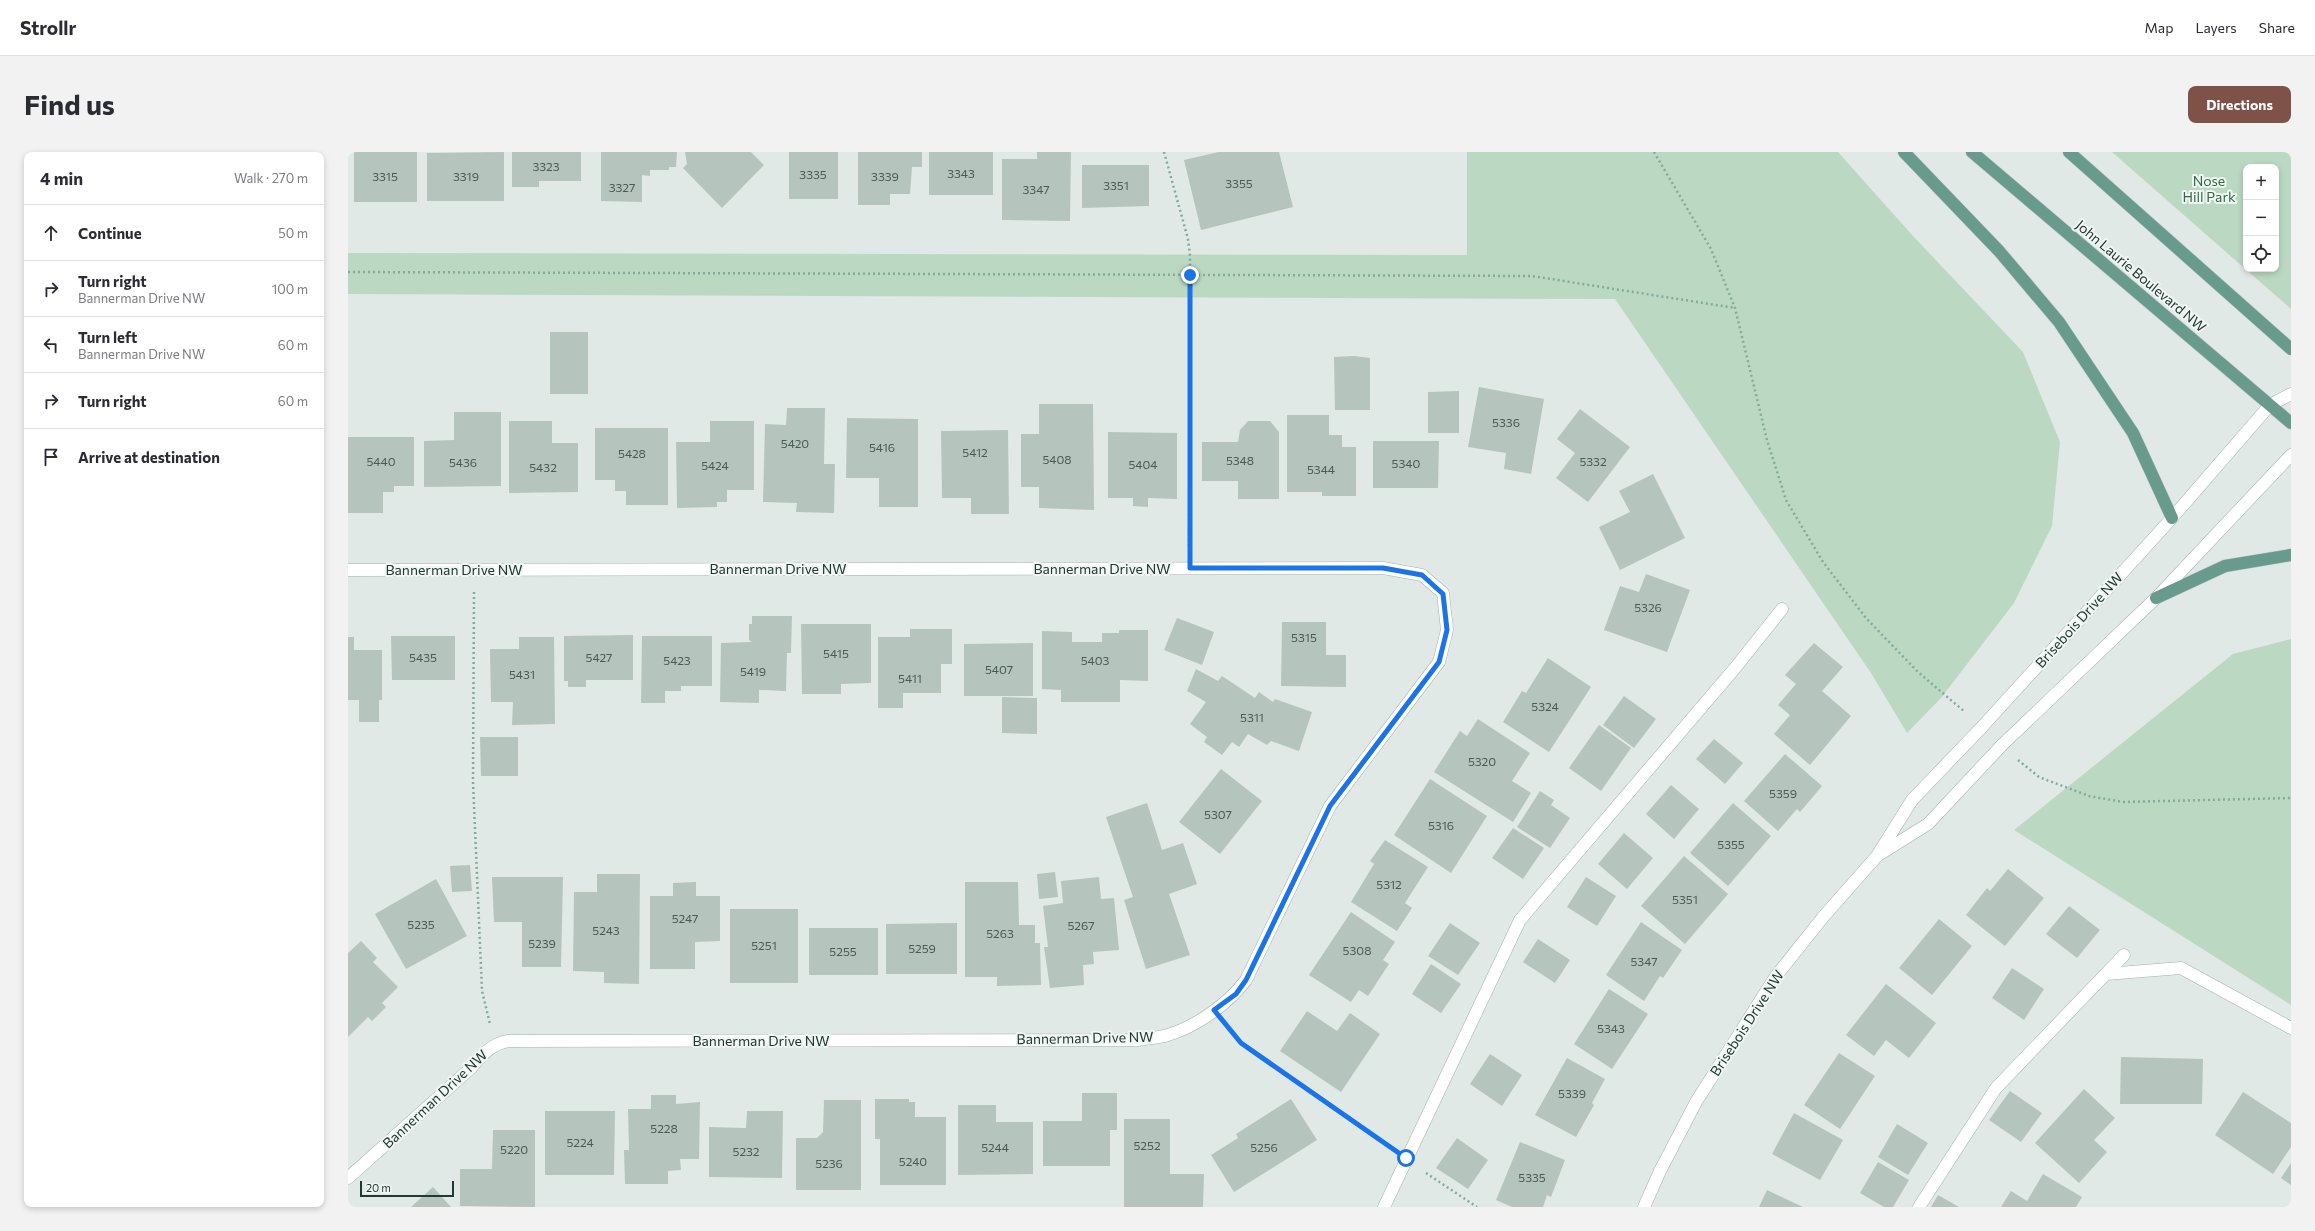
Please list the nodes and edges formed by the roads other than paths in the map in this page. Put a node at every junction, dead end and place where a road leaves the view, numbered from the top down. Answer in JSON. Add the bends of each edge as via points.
{"nodes":[{"id":1,"x":1904,"y":152,"type":"edge"},
{"id":2,"x":1972,"y":152,"type":"edge"},
{"id":3,"x":2069,"y":152,"type":"edge"},
{"id":4,"x":2291,"y":349,"type":"edge"},
{"id":5,"x":2291,"y":394,"type":"edge"},
{"id":6,"x":2270,"y":406,"type":"junction"},
{"id":7,"x":2291,"y":423,"type":"edge"},
{"id":8,"x":2291,"y":455,"type":"edge"},
{"id":9,"x":2172,"y":518,"type":"junction"},
{"id":10,"x":2291,"y":555,"type":"edge"},
{"id":11,"x":348,"y":570,"type":"edge"},
{"id":12,"x":2156,"y":598,"type":"junction"},
{"id":13,"x":1782,"y":609,"type":"dead end"},
{"id":14,"x":1877,"y":856,"type":"junction"},
{"id":15,"x":2124,"y":955,"type":"dead end"},
{"id":16,"x":2106,"y":974,"type":"junction"},
{"id":17,"x":2291,"y":1028,"type":"edge"},
{"id":18,"x":348,"y":1178,"type":"edge"},
{"id":19,"x":1384,"y":1207,"type":"edge"},
{"id":20,"x":1644,"y":1207,"type":"edge"},
{"id":21,"x":1919,"y":1207,"type":"edge"}],
"edges":[{"from":1,"to":9,"type":"main road","via":[[1999,251],[2060,322],[2133,433]]},
{"from":2,"to":6,"type":"main road","name":"John Laurie Boulevard NW"},
{"from":3,"to":4,"type":"main road"},
{"from":5,"to":6,"type":"street","name":"Brisebois Drive NW"},
{"from":6,"to":7,"type":"main road","name":"John Laurie Boulevard NW"},
{"from":6,"to":9,"type":"street","name":"Brisebois Drive NW"},
{"from":8,"to":12,"type":"street","name":"Brisebois Drive NW"},
{"from":9,"to":14,"type":"street","name":"Brisebois Drive NW","via":[[1912,800]]},
{"from":10,"to":12,"type":"main road","via":[[2225,566]]},
{"from":11,"to":18,"type":"street","name":"Bannerman Drive NW","via":[[1383,568],[1422,575],[1443,594],[1447,630],[1439,662],[1330,806],[1246,980],[1236,994],[1188,1026],[1168,1035],[1138,1040],[496,1043]]},
{"from":12,"to":14,"type":"street","name":"Brisebois Drive NW","via":[[2002,745],[1928,824]]},
{"from":13,"to":19,"type":"street","via":[[1735,668],[1520,920]]},
{"from":14,"to":20,"type":"street","name":"Brisebois Drive NW","via":[[1776,976],[1696,1102],[1660,1170]]},
{"from":15,"to":16,"type":"street"},
{"from":16,"to":17,"type":"street","via":[[2182,968]]},
{"from":16,"to":21,"type":"street","via":[[1996,1088]]}]}
